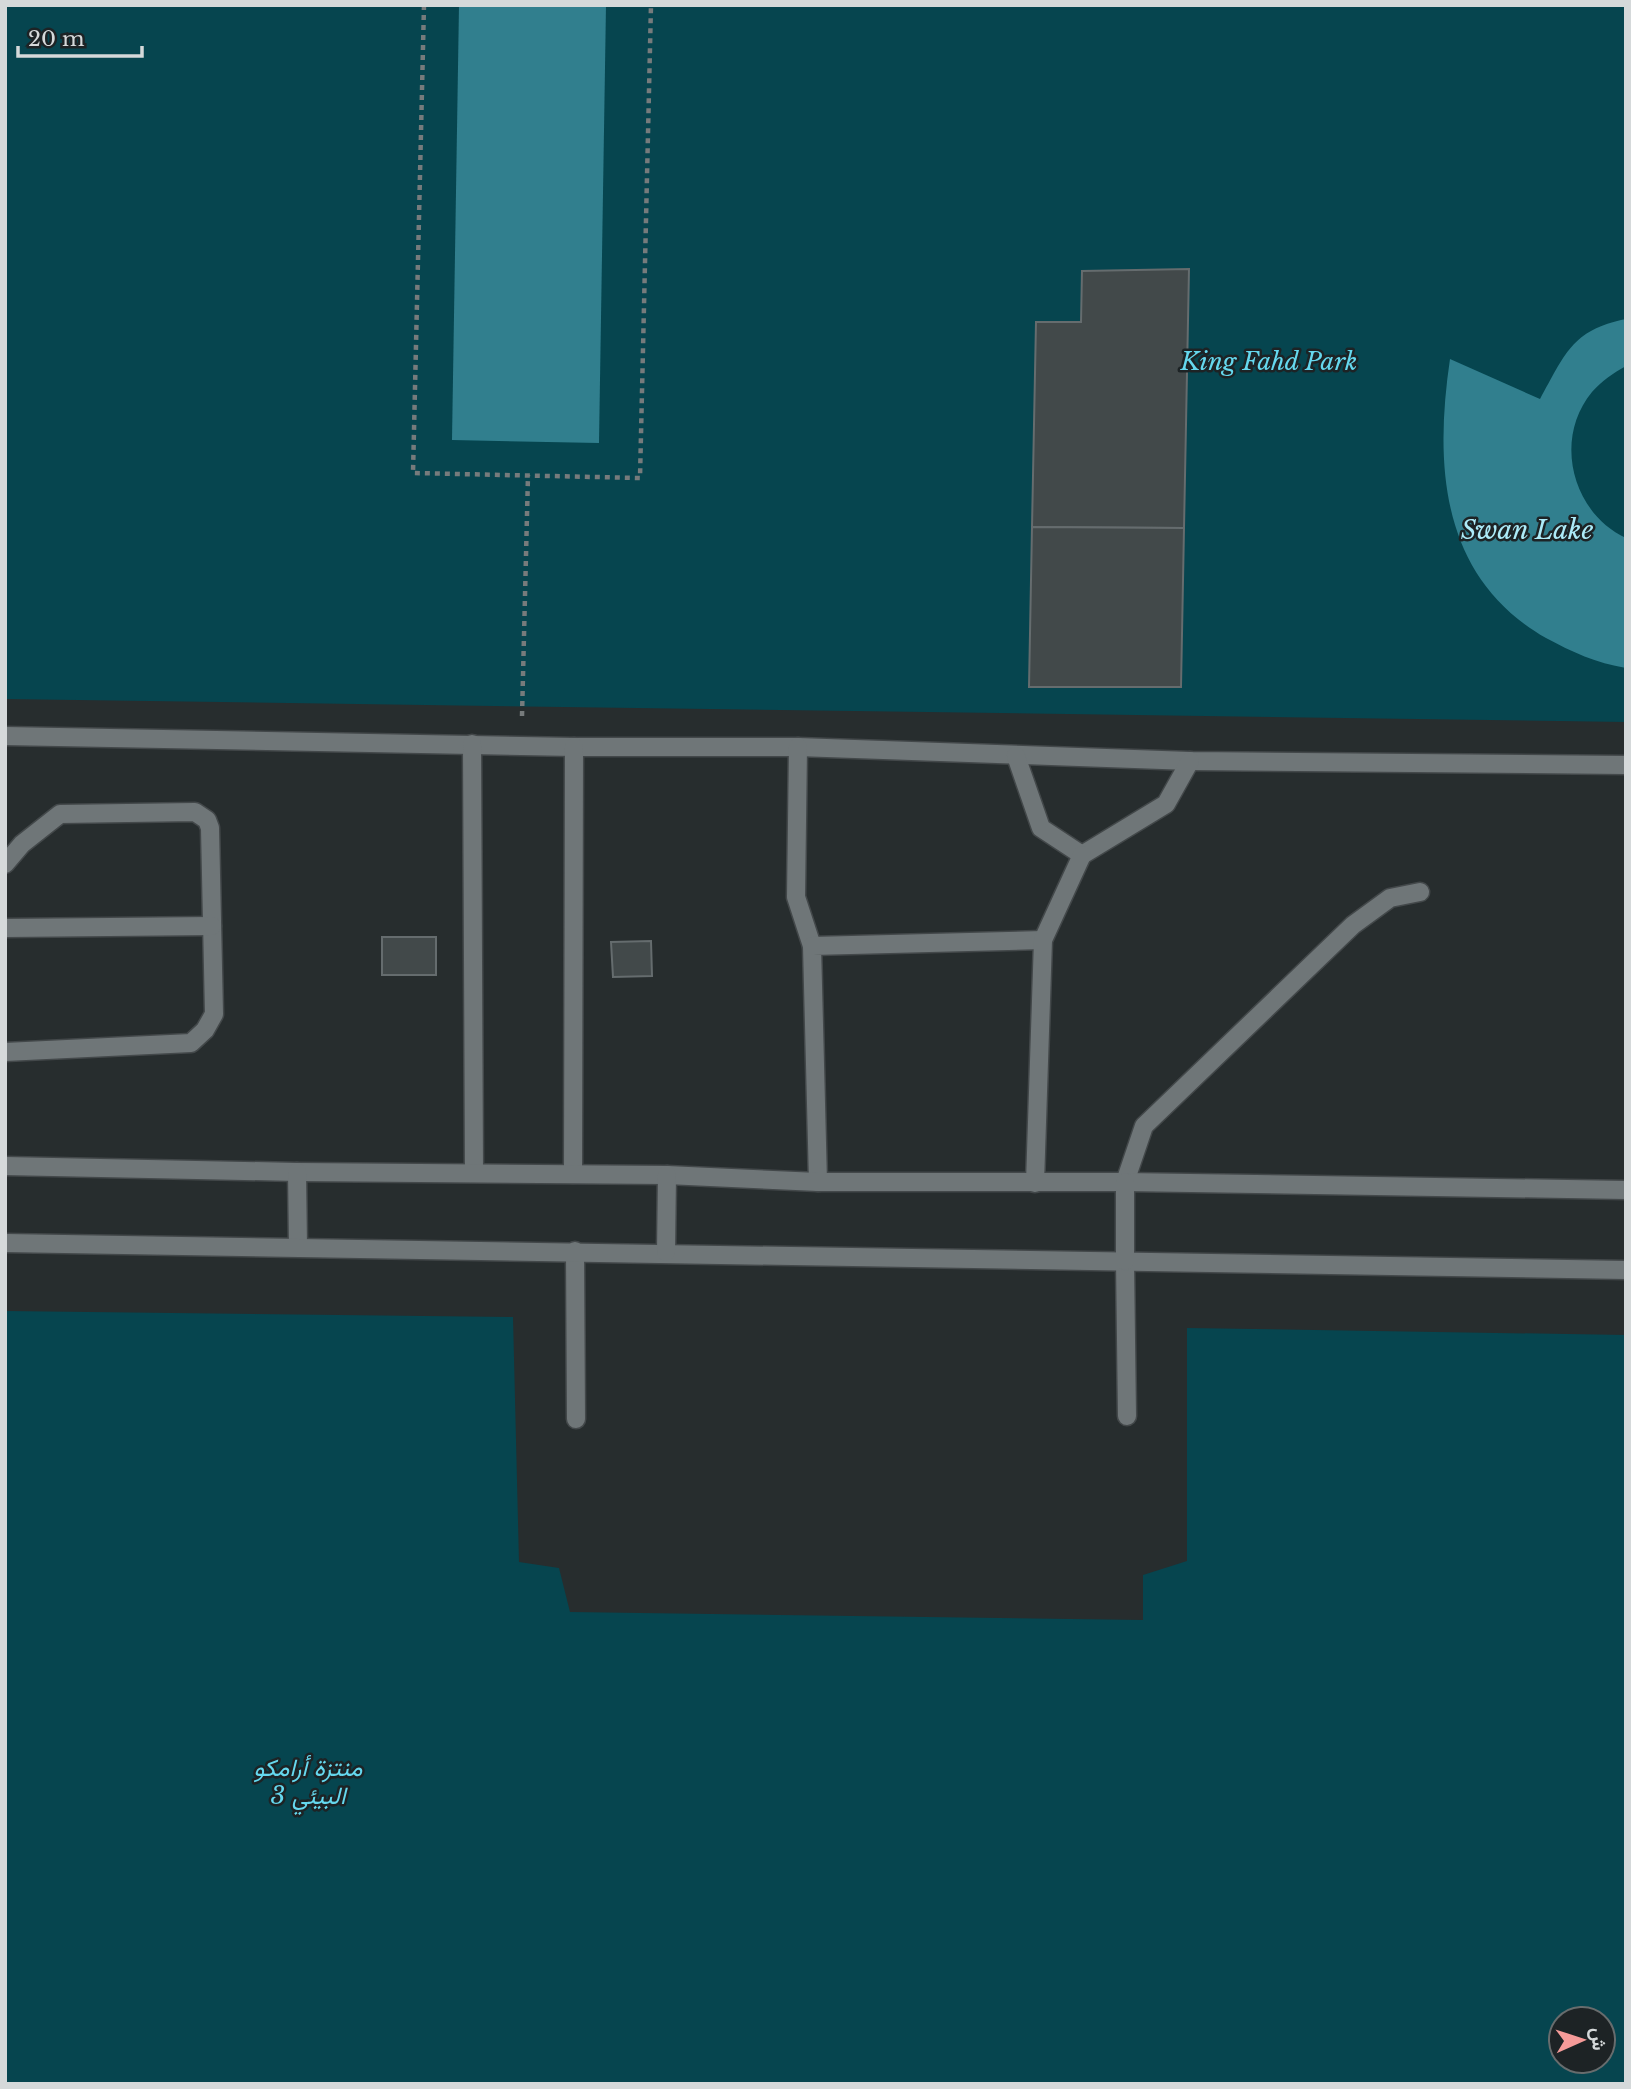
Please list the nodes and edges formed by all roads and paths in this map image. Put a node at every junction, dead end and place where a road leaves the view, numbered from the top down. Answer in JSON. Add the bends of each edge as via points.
{"nodes":[{"id":1,"x":424,"y":5,"type":"edge"},
{"id":2,"x":651,"y":5,"type":"edge"},
{"id":3,"x":528,"y":475,"type":"junction"},
{"id":4,"x":5,"y":736,"type":"edge"},
{"id":5,"x":472,"y":744,"type":"junction"},
{"id":6,"x":522,"y":745,"type":"junction"},
{"id":7,"x":574,"y":747,"type":"junction"},
{"id":8,"x":798,"y":747,"type":"junction"},
{"id":9,"x":1016,"y":756,"type":"junction"},
{"id":10,"x":1190,"y":761,"type":"junction"},
{"id":11,"x":1626,"y":765,"type":"edge"},
{"id":12,"x":1082,"y":855,"type":"junction"},
{"id":13,"x":5,"y":864,"type":"edge"},
{"id":14,"x":1420,"y":892,"type":"dead end"},
{"id":15,"x":212,"y":926,"type":"junction"},
{"id":16,"x":5,"y":928,"type":"edge"},
{"id":17,"x":1043,"y":940,"type":"junction"},
{"id":18,"x":812,"y":946,"type":"junction"},
{"id":19,"x":5,"y":1052,"type":"edge"},
{"id":20,"x":5,"y":1166,"type":"edge"},
{"id":21,"x":297,"y":1172,"type":"junction"},
{"id":22,"x":474,"y":1172,"type":"junction"},
{"id":23,"x":573,"y":1174,"type":"junction"},
{"id":24,"x":667,"y":1175,"type":"junction"},
{"id":25,"x":818,"y":1182,"type":"junction"},
{"id":26,"x":1125,"y":1182,"type":"junction"},
{"id":27,"x":1035,"y":1183,"type":"junction"},
{"id":28,"x":1626,"y":1191,"type":"edge"},
{"id":29,"x":5,"y":1243,"type":"edge"},
{"id":30,"x":298,"y":1247,"type":"junction"},
{"id":31,"x":575,"y":1251,"type":"junction"},
{"id":32,"x":666,"y":1252,"type":"junction"},
{"id":33,"x":1125,"y":1261,"type":"junction"},
{"id":34,"x":1626,"y":1270,"type":"edge"},
{"id":35,"x":1127,"y":1416,"type":"dead end"},
{"id":36,"x":576,"y":1419,"type":"dead end"}],
"edges":[{"from":1,"to":3,"type":"path","via":[[413,473]]},
{"from":2,"to":3,"type":"path","via":[[640,478]]},
{"from":3,"to":6,"type":"path"},
{"from":4,"to":5,"type":"street"},
{"from":5,"to":6,"type":"street"},
{"from":5,"to":22,"type":"street"},
{"from":6,"to":7,"type":"street"},
{"from":7,"to":8,"type":"street"},
{"from":7,"to":23,"type":"street"},
{"from":8,"to":9,"type":"street"},
{"from":8,"to":18,"type":"street","via":[[796,897]]},
{"from":9,"to":10,"type":"street"},
{"from":9,"to":12,"type":"street","via":[[1041,828]]},
{"from":10,"to":11,"type":"street"},
{"from":10,"to":12,"type":"street","via":[[1166,804]]},
{"from":12,"to":17,"type":"street"},
{"from":13,"to":15,"type":"street","via":[[60,814],[195,812],[210,828]]},
{"from":14,"to":26,"type":"street","via":[[1390,898],[1353,925],[1144,1126]]},
{"from":15,"to":16,"type":"street"},
{"from":15,"to":19,"type":"street","via":[[214,1014],[191,1043]]},
{"from":17,"to":18,"type":"street"},
{"from":17,"to":27,"type":"street"},
{"from":18,"to":25,"type":"street"},
{"from":20,"to":21,"type":"street"},
{"from":21,"to":22,"type":"street"},
{"from":21,"to":30,"type":"street"},
{"from":22,"to":23,"type":"street"},
{"from":23,"to":24,"type":"street"},
{"from":24,"to":25,"type":"street"},
{"from":24,"to":32,"type":"street"},
{"from":25,"to":27,"type":"street"},
{"from":26,"to":27,"type":"street"},
{"from":26,"to":28,"type":"street"},
{"from":26,"to":33,"type":"street"},
{"from":29,"to":30,"type":"street"},
{"from":30,"to":31,"type":"street"},
{"from":31,"to":32,"type":"street"},
{"from":31,"to":36,"type":"street"},
{"from":32,"to":33,"type":"street"},
{"from":33,"to":34,"type":"street"},
{"from":33,"to":35,"type":"street"}]}
